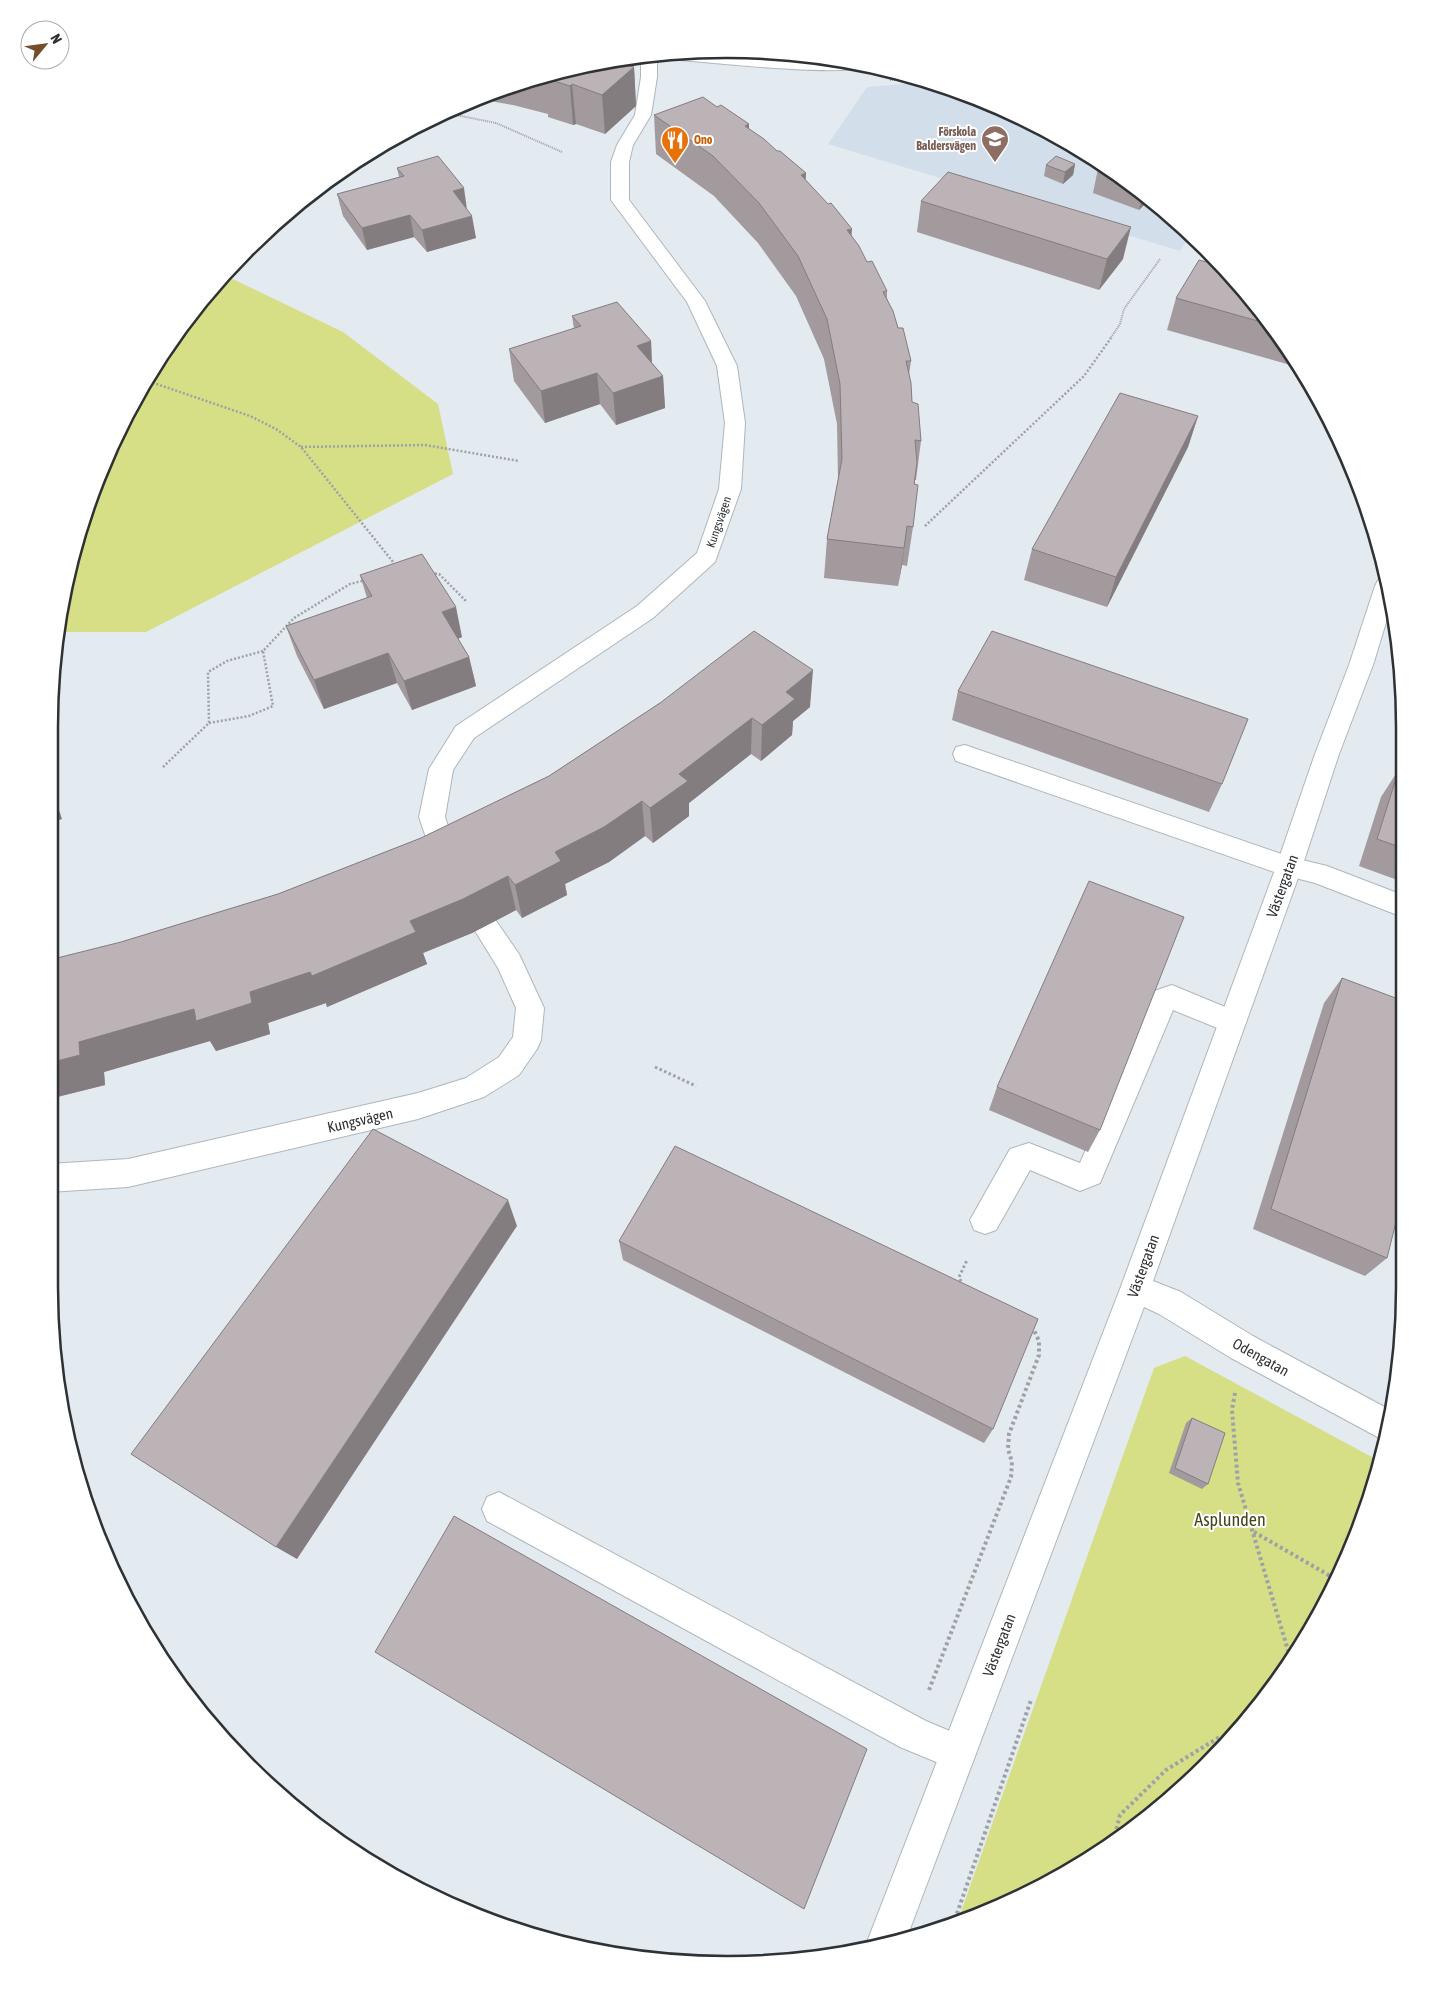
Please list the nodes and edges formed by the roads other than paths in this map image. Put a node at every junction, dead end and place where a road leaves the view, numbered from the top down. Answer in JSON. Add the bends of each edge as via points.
{"nodes":[{"id":1,"x":720,"y":58,"type":"edge"},
{"id":2,"x":649,"y":62,"type":"edge"},
{"id":3,"x":828,"y":65,"type":"edge"},
{"id":4,"x":1383,"y":596,"type":"edge"},
{"id":5,"x":965,"y":754,"type":"dead end"},
{"id":6,"x":448,"y":864,"type":"edge"},
{"id":7,"x":1289,"y":867,"type":"junction"},
{"id":8,"x":1396,"y":903,"type":"edge"},
{"id":9,"x":485,"y":926,"type":"edge"},
{"id":10,"x":1232,"y":1022,"type":"junction"},
{"id":11,"x":58,"y":1177,"type":"edge"},
{"id":12,"x":985,"y":1220,"type":"road end"},
{"id":13,"x":1135,"y":1289,"type":"junction"},
{"id":14,"x":1382,"y":1423,"type":"edge"},
{"id":15,"x":499,"y":1509,"type":"dead end"},
{"id":16,"x":958,"y":1753,"type":"junction"},
{"id":17,"x":888,"y":1936,"type":"edge"}],
"edges":[{"from":1,"to":3,"type":"street"},
{"from":2,"to":6,"type":"street","name":"Kungsvägen","via":[[643,115],[625,145],[620,162],[620,200],[696,301],[727,366],[735,423],[730,489],[703,560],[645,612],[465,732],[441,769],[432,816]]},
{"from":4,"to":7,"type":"street","name":"Västergatan"},
{"from":5,"to":7,"type":"street"},
{"from":7,"to":8,"type":"street","via":[[1318,873]]},
{"from":7,"to":10,"type":"street","name":"Västergatan"},
{"from":9,"to":11,"type":"street","name":"Kungsvägen","via":[[509,962],[530,1008],[527,1040],[509,1066],[474,1088],[418,1106],[128,1173]]},
{"from":10,"to":12,"type":"street","via":[[1172,997],[1164,999],[1090,1173],[1080,1177],[1029,1156],[1020,1158]]},
{"from":10,"to":13,"type":"street","name":"Västergatan"},
{"from":13,"to":14,"type":"street","name":"Odengatan","via":[[1170,1303],[1242,1347]]},
{"from":13,"to":16,"type":"street","name":"Västergatan"},
{"from":15,"to":16,"type":"street","via":[[913,1734]]},
{"from":16,"to":17,"type":"street","name":"Västergatan"}]}
